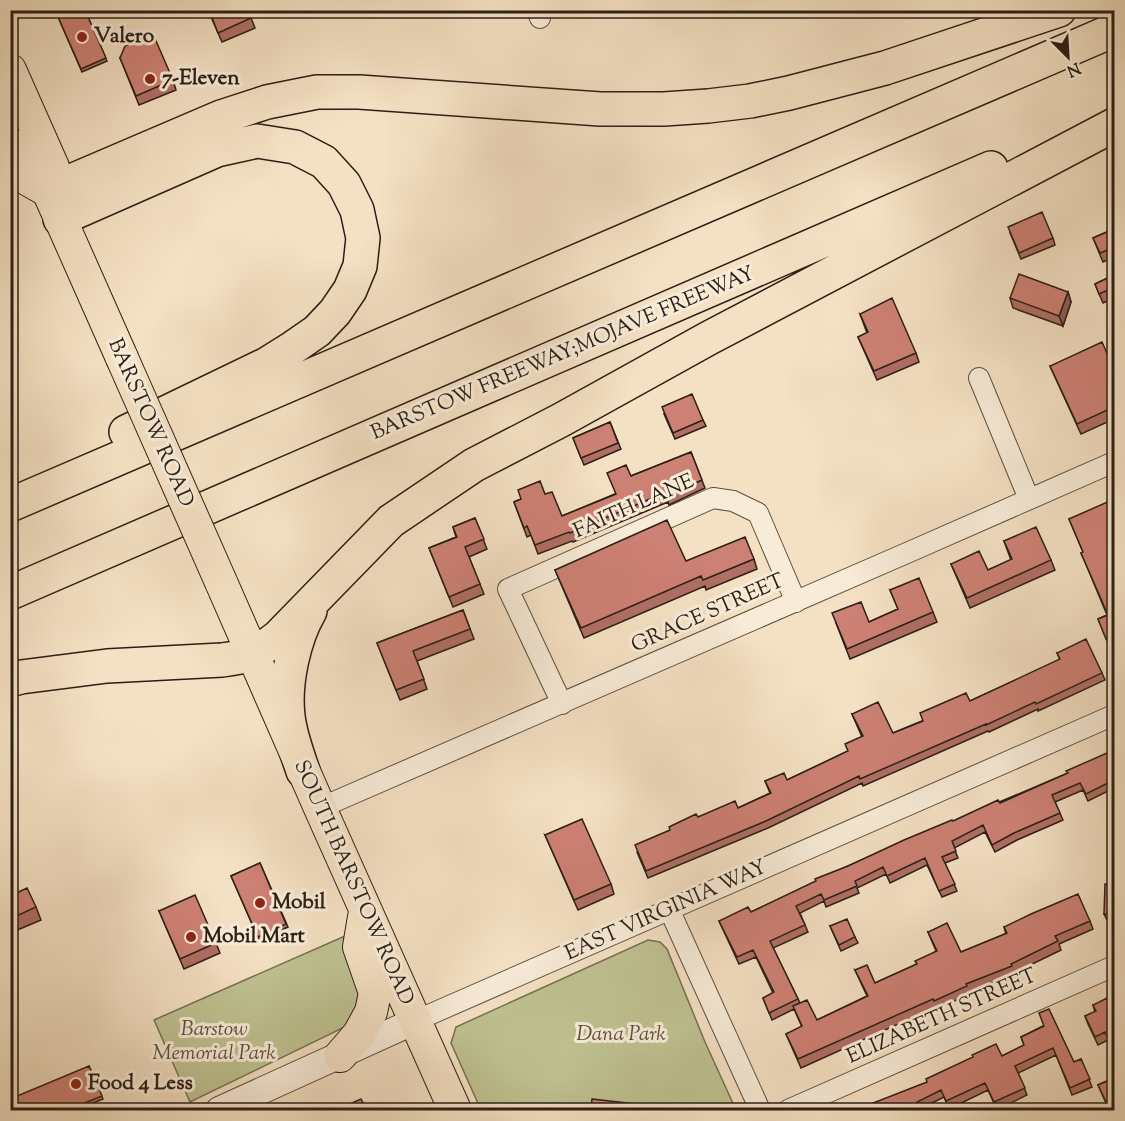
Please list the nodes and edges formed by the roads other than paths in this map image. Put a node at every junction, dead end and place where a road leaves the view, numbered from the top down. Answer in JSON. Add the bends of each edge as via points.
{"nodes":[{"id":1,"x":1059,"y":10,"type":"edge"},
{"id":2,"x":1114,"y":30,"type":"edge"},
{"id":3,"x":10,"y":70,"type":"edge"},
{"id":4,"x":1114,"y":114,"type":"edge"},
{"id":5,"x":1114,"y":125,"type":"edge"},
{"id":6,"x":10,"y":144,"type":"edge"},
{"id":7,"x":54,"y":205,"type":"junction"},
{"id":8,"x":979,"y":378,"type":"dead end"},
{"id":9,"x":1114,"y":462,"type":"edge"},
{"id":10,"x":10,"y":491,"type":"edge"},
{"id":11,"x":1029,"y":499,"type":"junction"},
{"id":12,"x":10,"y":505,"type":"edge"},
{"id":13,"x":322,"y":591,"type":"junction"},
{"id":14,"x":10,"y":593,"type":"edge"},
{"id":15,"x":796,"y":602,"type":"junction"},
{"id":16,"x":253,"y":654,"type":"junction"},
{"id":17,"x":10,"y":680,"type":"edge"},
{"id":18,"x":562,"y":704,"type":"junction"},
{"id":19,"x":1114,"y":714,"type":"edge"},
{"id":20,"x":303,"y":771,"type":"junction"},
{"id":21,"x":320,"y":808,"type":"junction"},
{"id":22,"x":669,"y":909,"type":"junction"},
{"id":23,"x":365,"y":910,"type":"junction"},
{"id":24,"x":1114,"y":966,"type":"edge"},
{"id":25,"x":415,"y":1022,"type":"junction"},
{"id":26,"x":340,"y":1056,"type":"junction"},
{"id":27,"x":219,"y":1110,"type":"edge"},
{"id":28,"x":454,"y":1110,"type":"edge"},
{"id":29,"x":760,"y":1110,"type":"edge"},
{"id":30,"x":788,"y":1110,"type":"edge"}],
"edges":[{"from":1,"to":7,"type":"highway","via":[[845,79],[750,101],[708,106],[600,109],[317,92],[221,117]]},
{"from":2,"to":12,"type":"highway"},
{"from":3,"to":7,"type":"main road","name":"BARSTOW ROAD","via":[[53,167]]},
{"from":4,"to":14,"type":"highway","name":"BARSTOW FREEWAY;MOJAVE FREEWAY"},
{"from":5,"to":13,"type":"highway","via":[[474,465],[392,521]]},
{"from":6,"to":7,"type":"main road","via":[[25,178]]},
{"from":7,"to":10,"type":"highway","via":[[217,150],[257,141],[295,147],[324,162],[344,184],[357,210],[363,238],[360,266],[335,312],[291,349]]},
{"from":7,"to":16,"type":"main road","name":"BARSTOW ROAD","bridge":true},
{"from":8,"to":11,"type":"street"},
{"from":9,"to":11,"type":"street","name":"GRACE STREET"},
{"from":11,"to":15,"type":"street","name":"GRACE STREET"},
{"from":13,"to":16,"type":"highway","via":[[278,637]]},
{"from":13,"to":20,"type":"highway","via":[[297,641],[287,693],[292,738]]},
{"from":15,"to":18,"type":"street","name":"GRACE STREET"},
{"from":15,"to":18,"type":"street","name":"FAITH LANE","via":[[758,513],[733,501],[713,498],[508,589]]},
{"from":16,"to":17,"type":"highway","via":[[222,660],[107,666]]},
{"from":16,"to":20,"type":"main road","name":"SOUTH BARSTOW ROAD"},
{"from":18,"to":21,"type":"street","name":"GRACE STREET"},
{"from":19,"to":22,"type":"street","name":"EAST VIRGINIA WAY"},
{"from":20,"to":21,"type":"main road","name":"SOUTH BARSTOW ROAD"},
{"from":21,"to":23,"type":"main road","name":"SOUTH BARSTOW ROAD"},
{"from":22,"to":25,"type":"street","name":"EAST VIRGINIA WAY"},
{"from":22,"to":29,"type":"street"},
{"from":23,"to":25,"type":"main road","name":"SOUTH BARSTOW ROAD"},
{"from":23,"to":26,"type":"main road","via":[[359,947],[375,993],[371,1012],[359,1034]]},
{"from":24,"to":30,"type":"street","name":"ELIZABETH STREET"},
{"from":25,"to":26,"type":"street","name":"EAST VIRGINIA WAY"},
{"from":25,"to":28,"type":"main road","name":"SOUTH BARSTOW ROAD"},
{"from":26,"to":27,"type":"street","name":"EAST VIRGINIA WAY"}]}
